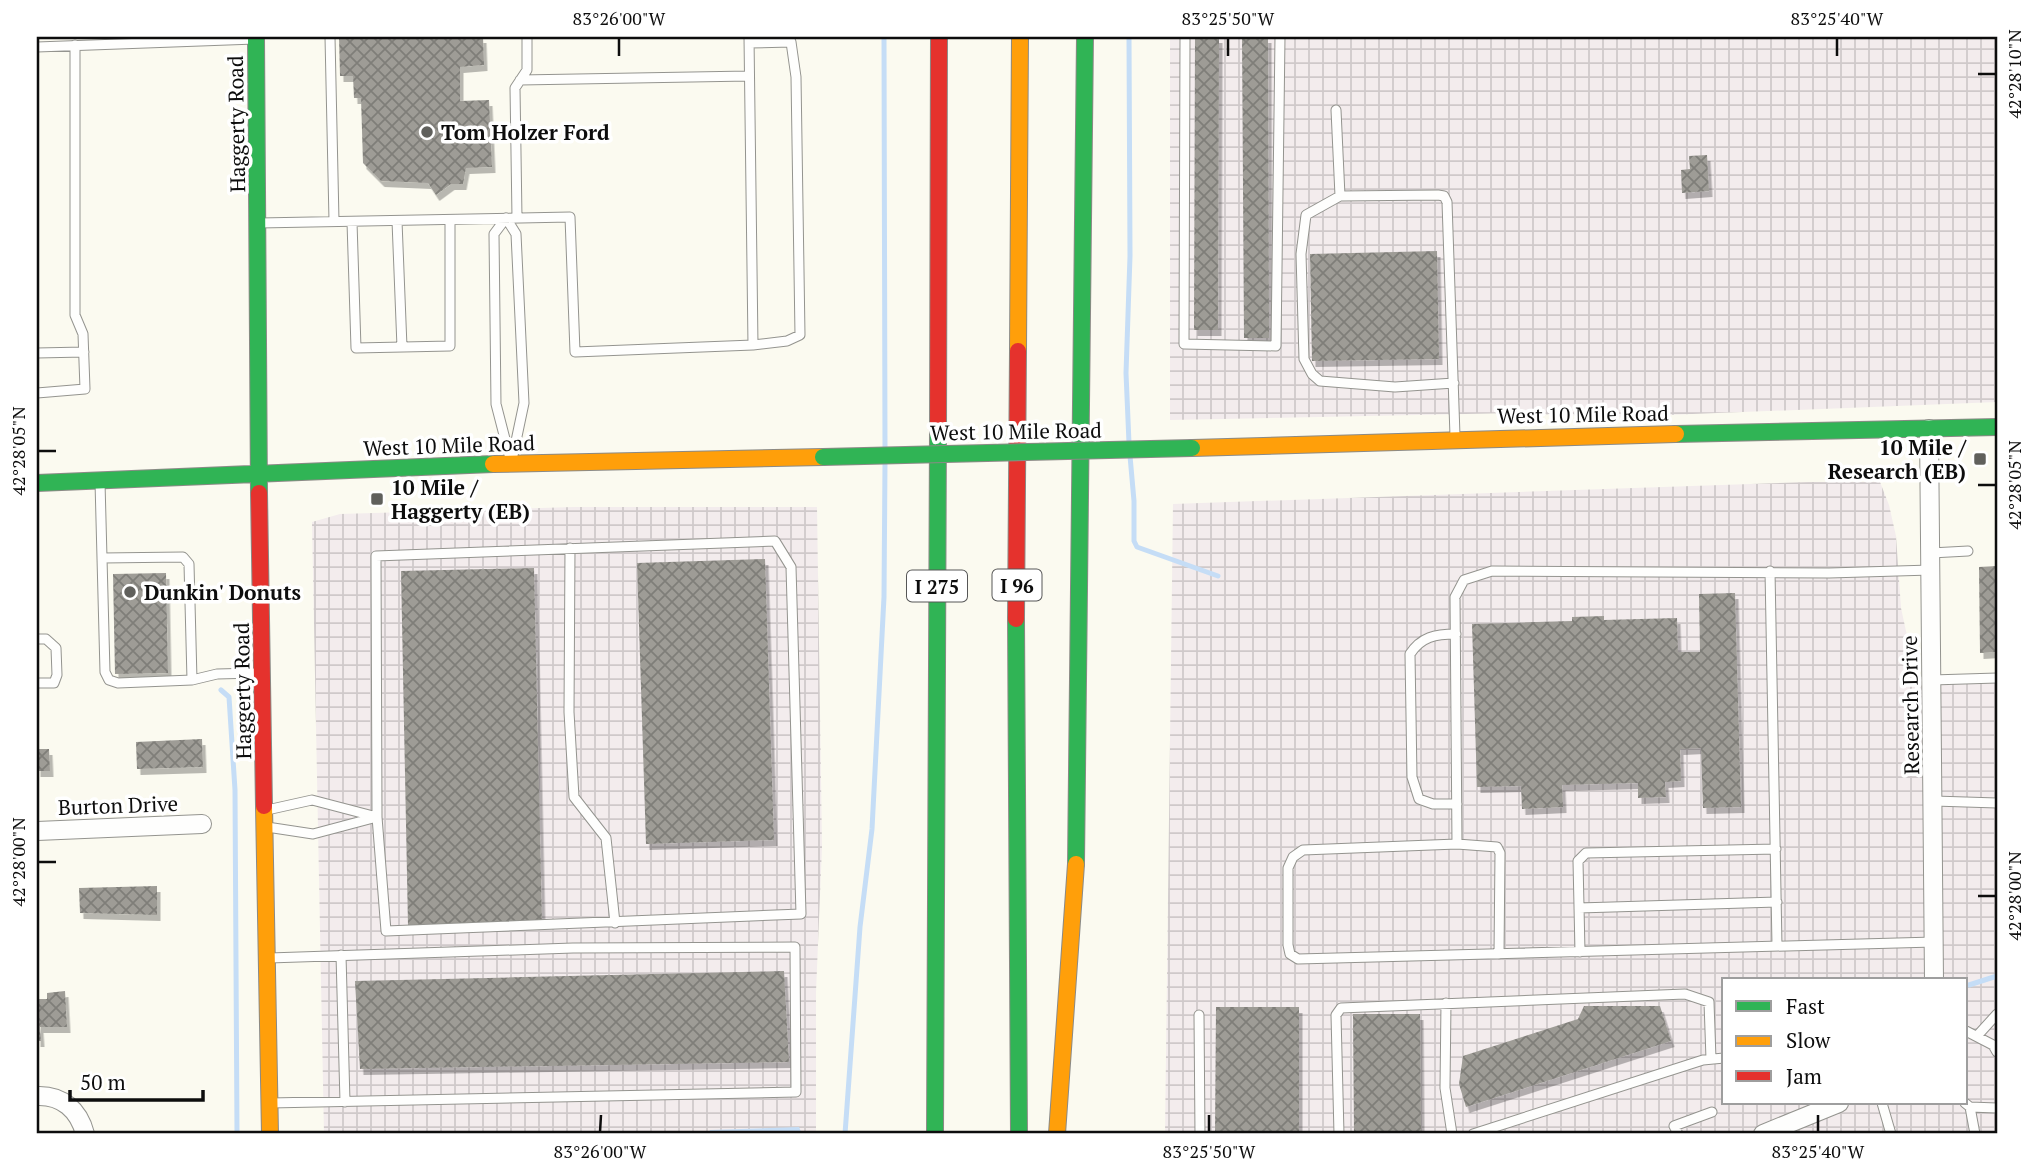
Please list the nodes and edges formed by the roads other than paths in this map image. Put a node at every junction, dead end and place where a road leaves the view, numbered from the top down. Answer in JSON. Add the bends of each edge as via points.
{"nodes":[{"id":1,"x":330,"y":37,"type":"edge"},
{"id":2,"x":527,"y":37,"type":"edge"},
{"id":3,"x":939,"y":37,"type":"edge"},
{"id":4,"x":1020,"y":37,"type":"edge"},
{"id":5,"x":1085,"y":37,"type":"edge"},
{"id":6,"x":1185,"y":37,"type":"edge"},
{"id":7,"x":1280,"y":37,"type":"edge"},
{"id":8,"x":256,"y":38,"type":"edge"},
{"id":9,"x":791,"y":39,"type":"edge"},
{"id":10,"x":749,"y":40,"type":"edge"},
{"id":11,"x":75,"y":45,"type":"junction"},
{"id":12,"x":37,"y":47,"type":"edge"},
{"id":13,"x":749,"y":76,"type":"junction"},
{"id":14,"x":520,"y":80,"type":"junction"},
{"id":15,"x":1336,"y":110,"type":"dead end"},
{"id":16,"x":1340,"y":196,"type":"junction"},
{"id":17,"x":506,"y":218,"type":"junction"},
{"id":18,"x":517,"y":218,"type":"junction"},
{"id":19,"x":450,"y":220,"type":"junction"},
{"id":20,"x":334,"y":221,"type":"junction"},
{"id":21,"x":397,"y":221,"type":"junction"},
{"id":22,"x":352,"y":222,"type":"junction"},
{"id":23,"x":258,"y":223,"type":"junction"},
{"id":24,"x":753,"y":345,"type":"junction"},
{"id":25,"x":402,"y":347,"type":"junction"},
{"id":26,"x":84,"y":352,"type":"junction"},
{"id":27,"x":37,"y":354,"type":"edge"},
{"id":28,"x":1454,"y":383,"type":"junction"},
{"id":29,"x":37,"y":393,"type":"edge"},
{"id":30,"x":1997,"y":427,"type":"edge"},
{"id":31,"x":1929,"y":429,"type":"junction"},
{"id":32,"x":1455,"y":438,"type":"junction"},
{"id":33,"x":511,"y":463,"type":"junction"},
{"id":34,"x":259,"y":474,"type":"junction"},
{"id":35,"x":100,"y":481,"type":"junction"},
{"id":36,"x":37,"y":483,"type":"edge"},
{"id":37,"x":570,"y":548,"type":"junction"},
{"id":38,"x":1968,"y":551,"type":"dead end"},
{"id":39,"x":103,"y":558,"type":"junction"},
{"id":40,"x":1931,"y":561,"type":"junction"},
{"id":41,"x":1770,"y":571,"type":"junction"},
{"id":42,"x":1455,"y":634,"type":"junction"},
{"id":43,"x":37,"y":639,"type":"edge"},
{"id":44,"x":263,"y":673,"type":"junction"},
{"id":45,"x":1997,"y":678,"type":"edge"},
{"id":46,"x":192,"y":680,"type":"junction"},
{"id":47,"x":1932,"y":680,"type":"junction"},
{"id":48,"x":37,"y":683,"type":"edge"},
{"id":49,"x":1934,"y":801,"type":"junction"},
{"id":50,"x":1997,"y":803,"type":"edge"},
{"id":51,"x":1457,"y":804,"type":"junction"},
{"id":52,"x":377,"y":817,"type":"junction"},
{"id":53,"x":265,"y":819,"type":"junction"},
{"id":54,"x":202,"y":824,"type":"dead end"},
{"id":55,"x":37,"y":831,"type":"edge"},
{"id":56,"x":1457,"y":844,"type":"junction"},
{"id":57,"x":1776,"y":849,"type":"junction"},
{"id":58,"x":1777,"y":902,"type":"junction"},
{"id":59,"x":1579,"y":908,"type":"junction"},
{"id":60,"x":615,"y":923,"type":"junction"},
{"id":61,"x":1936,"y":942,"type":"junction"},
{"id":62,"x":1777,"y":946,"type":"junction"},
{"id":63,"x":1580,"y":952,"type":"junction"},
{"id":64,"x":1499,"y":954,"type":"junction"},
{"id":65,"x":341,"y":956,"type":"junction"},
{"id":66,"x":267,"y":958,"type":"junction"},
{"id":67,"x":1934,"y":978,"type":"edge"},
{"id":68,"x":1446,"y":1003,"type":"junction"},
{"id":69,"x":1997,"y":1014,"type":"edge"},
{"id":70,"x":1199,"y":1015,"type":"dead end"},
{"id":71,"x":1968,"y":1032,"type":"edge"},
{"id":72,"x":1977,"y":1035,"type":"junction"},
{"id":73,"x":1997,"y":1052,"type":"edge"},
{"id":74,"x":1722,"y":1058,"type":"edge"},
{"id":75,"x":1711,"y":1059,"type":"junction"},
{"id":76,"x":37,"y":1096,"type":"edge"},
{"id":77,"x":345,"y":1102,"type":"junction"},
{"id":78,"x":270,"y":1103,"type":"junction"},
{"id":79,"x":1837,"y":1104,"type":"edge"},
{"id":80,"x":1882,"y":1104,"type":"edge"},
{"id":81,"x":1967,"y":1105,"type":"edge"},
{"id":82,"x":1997,"y":1108,"type":"edge"},
{"id":83,"x":1712,"y":1112,"type":"dead end"},
{"id":84,"x":85,"y":1134,"type":"edge"},
{"id":85,"x":270,"y":1134,"type":"edge"},
{"id":86,"x":935,"y":1134,"type":"edge"},
{"id":87,"x":1019,"y":1134,"type":"edge"},
{"id":88,"x":1057,"y":1134,"type":"edge"},
{"id":89,"x":1200,"y":1134,"type":"edge"},
{"id":90,"x":1339,"y":1134,"type":"edge"},
{"id":91,"x":1452,"y":1134,"type":"edge"},
{"id":92,"x":1474,"y":1134,"type":"edge"},
{"id":93,"x":1678,"y":1134,"type":"edge"},
{"id":94,"x":1763,"y":1134,"type":"edge"},
{"id":95,"x":1891,"y":1134,"type":"edge"},
{"id":96,"x":1975,"y":1134,"type":"edge"}],
"edges":[{"from":1,"to":20,"type":"lane"},
{"from":2,"to":14,"type":"lane","via":[[527,70]]},
{"from":3,"to":86,"type":"main road","number":"I 275"},
{"from":4,"to":87,"type":"main road","number":"I 96"},
{"from":5,"to":88,"type":"main road","via":[[1077,848]]},
{"from":6,"to":7,"type":"lane","via":[[1184,344],[1276,346]]},
{"from":8,"to":11,"type":"lane"},
{"from":8,"to":23,"type":"main road","name":"Haggerty Road"},
{"from":9,"to":10,"type":"lane"},
{"from":9,"to":24,"type":"lane","via":[[796,77],[800,335]]},
{"from":10,"to":13,"type":"lane"},
{"from":11,"to":12,"type":"lane"},
{"from":11,"to":26,"type":"lane","via":[[75,315]]},
{"from":13,"to":14,"type":"lane"},
{"from":13,"to":24,"type":"lane"},
{"from":14,"to":18,"type":"lane","via":[[515,88]]},
{"from":15,"to":16,"type":"lane"},
{"from":16,"to":28,"type":"lane","via":[[1444,196]]},
{"from":16,"to":28,"type":"lane","via":[[1306,215],[1301,254],[1304,359],[1312,374],[1320,381],[1395,387]]},
{"from":17,"to":18,"type":"lane"},
{"from":17,"to":19,"type":"lane"},
{"from":17,"to":33,"type":"lane","via":[[516,234],[524,403]]},
{"from":17,"to":33,"type":"lane","via":[[494,234],[496,404]]},
{"from":18,"to":24,"type":"lane","via":[[570,217],[575,352]]},
{"from":19,"to":21,"type":"lane"},
{"from":19,"to":25,"type":"lane","via":[[450,345]]},
{"from":20,"to":22,"type":"lane"},
{"from":20,"to":23,"type":"lane"},
{"from":21,"to":22,"type":"lane"},
{"from":21,"to":25,"type":"lane"},
{"from":22,"to":25,"type":"lane","via":[[356,348]]},
{"from":23,"to":34,"type":"main road","name":"Haggerty Road"},
{"from":26,"to":27,"type":"lane"},
{"from":26,"to":29,"type":"lane","via":[[85,389]]},
{"from":28,"to":32,"type":"lane"},
{"from":30,"to":31,"type":"main road","name":"West 10 Mile Road"},
{"from":31,"to":32,"type":"main road","name":"West 10 Mile Road"},
{"from":31,"to":40,"type":"street","name":"Research Drive"},
{"from":32,"to":33,"type":"main road","name":"West 10 Mile Road","bridge":true},
{"from":33,"to":34,"type":"main road","name":"West 10 Mile Road"},
{"from":34,"to":35,"type":"main road","name":"West 10 Mile Road"},
{"from":34,"to":44,"type":"main road","name":"Haggerty Road"},
{"from":35,"to":36,"type":"main road","name":"West 10 Mile Road"},
{"from":35,"to":39,"type":"lane"},
{"from":37,"to":52,"type":"lane","via":[[376,556]]},
{"from":37,"to":60,"type":"lane","via":[[569,712],[574,797],[606,838]]},
{"from":37,"to":60,"type":"lane","via":[[775,541],[791,567],[801,914]]},
{"from":38,"to":40,"type":"lane"},
{"from":39,"to":46,"type":"lane","via":[[183,557],[188,564]]},
{"from":39,"to":46,"type":"lane","via":[[105,673],[109,680]]},
{"from":40,"to":41,"type":"lane","via":[[1829,573]]},
{"from":40,"to":47,"type":"street","name":"Research Drive"},
{"from":41,"to":42,"type":"lane","via":[[1492,571],[1464,580],[1455,597]]},
{"from":41,"to":57,"type":"lane"},
{"from":42,"to":51,"type":"lane"},
{"from":42,"to":51,"type":"lane","via":[[1418,641],[1410,653],[1412,777],[1419,799]]},
{"from":43,"to":48,"type":"lane","via":[[46,639],[56,648],[57,675],[54,682]]},
{"from":44,"to":46,"type":"lane"},
{"from":44,"to":53,"type":"main road","name":"Haggerty Road"},
{"from":45,"to":47,"type":"lane"},
{"from":47,"to":49,"type":"street","name":"Research Drive"},
{"from":49,"to":50,"type":"lane"},
{"from":49,"to":61,"type":"street","name":"Research Drive"},
{"from":51,"to":56,"type":"lane"},
{"from":52,"to":53,"type":"lane","via":[[313,834]]},
{"from":52,"to":53,"type":"lane","via":[[312,800]]},
{"from":52,"to":60,"type":"lane","via":[[386,931]]},
{"from":53,"to":66,"type":"main road","name":"Haggerty Road"},
{"from":54,"to":55,"type":"street","name":"Burton Drive"},
{"from":56,"to":64,"type":"lane","via":[[1497,847],[1500,853]]},
{"from":56,"to":64,"type":"lane","via":[[1303,850],[1288,868],[1290,954],[1298,959]]},
{"from":57,"to":58,"type":"lane"},
{"from":57,"to":59,"type":"lane","via":[[1587,853],[1578,861]]},
{"from":58,"to":59,"type":"lane"},
{"from":58,"to":62,"type":"lane"},
{"from":59,"to":63,"type":"lane"},
{"from":61,"to":62,"type":"lane"},
{"from":61,"to":67,"type":"street","name":"Research Drive"},
{"from":62,"to":63,"type":"lane"},
{"from":63,"to":64,"type":"lane"},
{"from":65,"to":66,"type":"lane"},
{"from":65,"to":77,"type":"lane"},
{"from":65,"to":77,"type":"lane","via":[[795,947],[796,1092]]},
{"from":66,"to":78,"type":"main road","name":"Haggerty Road"},
{"from":68,"to":75,"type":"lane","via":[[1685,994],[1709,1002]]},
{"from":68,"to":90,"type":"lane","via":[[1341,1007],[1336,1014]]},
{"from":68,"to":91,"type":"lane","via":[[1446,1088]]},
{"from":69,"to":72,"type":"lane"},
{"from":70,"to":89,"type":"lane"},
{"from":71,"to":72,"type":"lane"},
{"from":72,"to":73,"type":"lane"},
{"from":74,"to":75,"type":"lane"},
{"from":75,"to":92,"type":"lane"},
{"from":76,"to":84,"type":"street","via":[[58,1098],[71,1107]]},
{"from":77,"to":78,"type":"lane"},
{"from":78,"to":85,"type":"main road","name":"Haggerty Road"},
{"from":79,"to":94,"type":"street"},
{"from":80,"to":95,"type":"lane"},
{"from":81,"to":82,"type":"lane"},
{"from":81,"to":96,"type":"lane"},
{"from":83,"to":93,"type":"lane","via":[[1674,1126]]}]}
